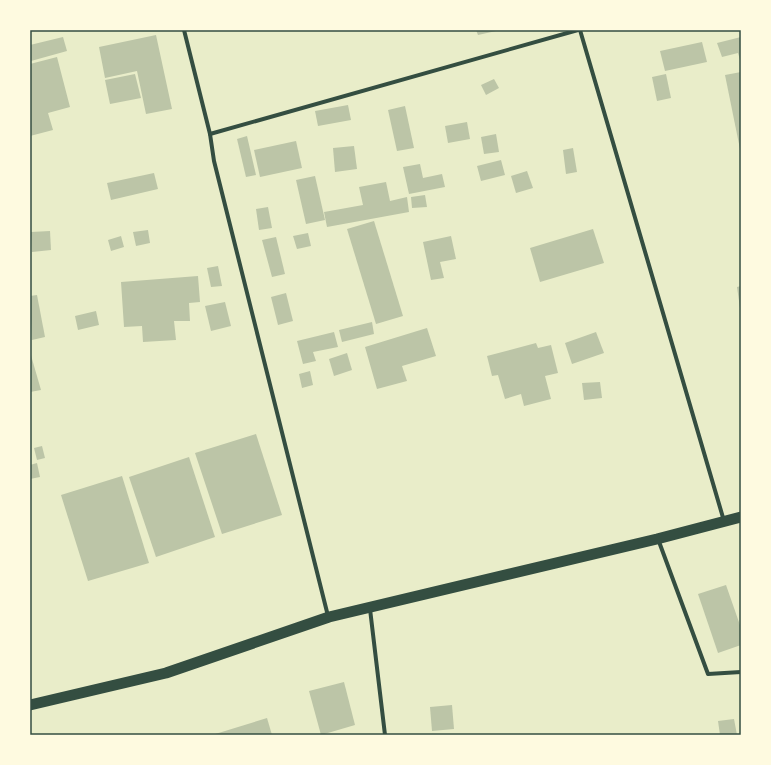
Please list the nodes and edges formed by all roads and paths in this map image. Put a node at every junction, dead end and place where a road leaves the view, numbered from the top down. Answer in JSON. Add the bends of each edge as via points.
{"nodes":[{"id":1,"x":184,"y":30,"type":"edge"},
{"id":2,"x":579,"y":30,"type":"edge"},
{"id":3,"x":210,"y":134,"type":"junction"},
{"id":4,"x":741,"y":517,"type":"edge"},
{"id":5,"x":724,"y":522,"type":"junction"},
{"id":6,"x":657,"y":539,"type":"junction"},
{"id":7,"x":370,"y":606,"type":"junction"},
{"id":8,"x":329,"y":617,"type":"junction"},
{"id":9,"x":741,"y":672,"type":"edge"},
{"id":10,"x":30,"y":705,"type":"edge"},
{"id":11,"x":385,"y":735,"type":"edge"}],
"edges":[{"from":1,"to":3,"type":"street"},
{"from":2,"to":3,"type":"street"},
{"from":2,"to":5,"type":"street"},
{"from":3,"to":8,"type":"street","via":[[214,161]]},
{"from":4,"to":5,"type":"highway"},
{"from":5,"to":6,"type":"highway"},
{"from":6,"to":7,"type":"highway"},
{"from":6,"to":9,"type":"street","via":[[708,674]]},
{"from":7,"to":8,"type":"highway"},
{"from":7,"to":11,"type":"street"},
{"from":8,"to":10,"type":"highway","via":[[166,672]]}]}
